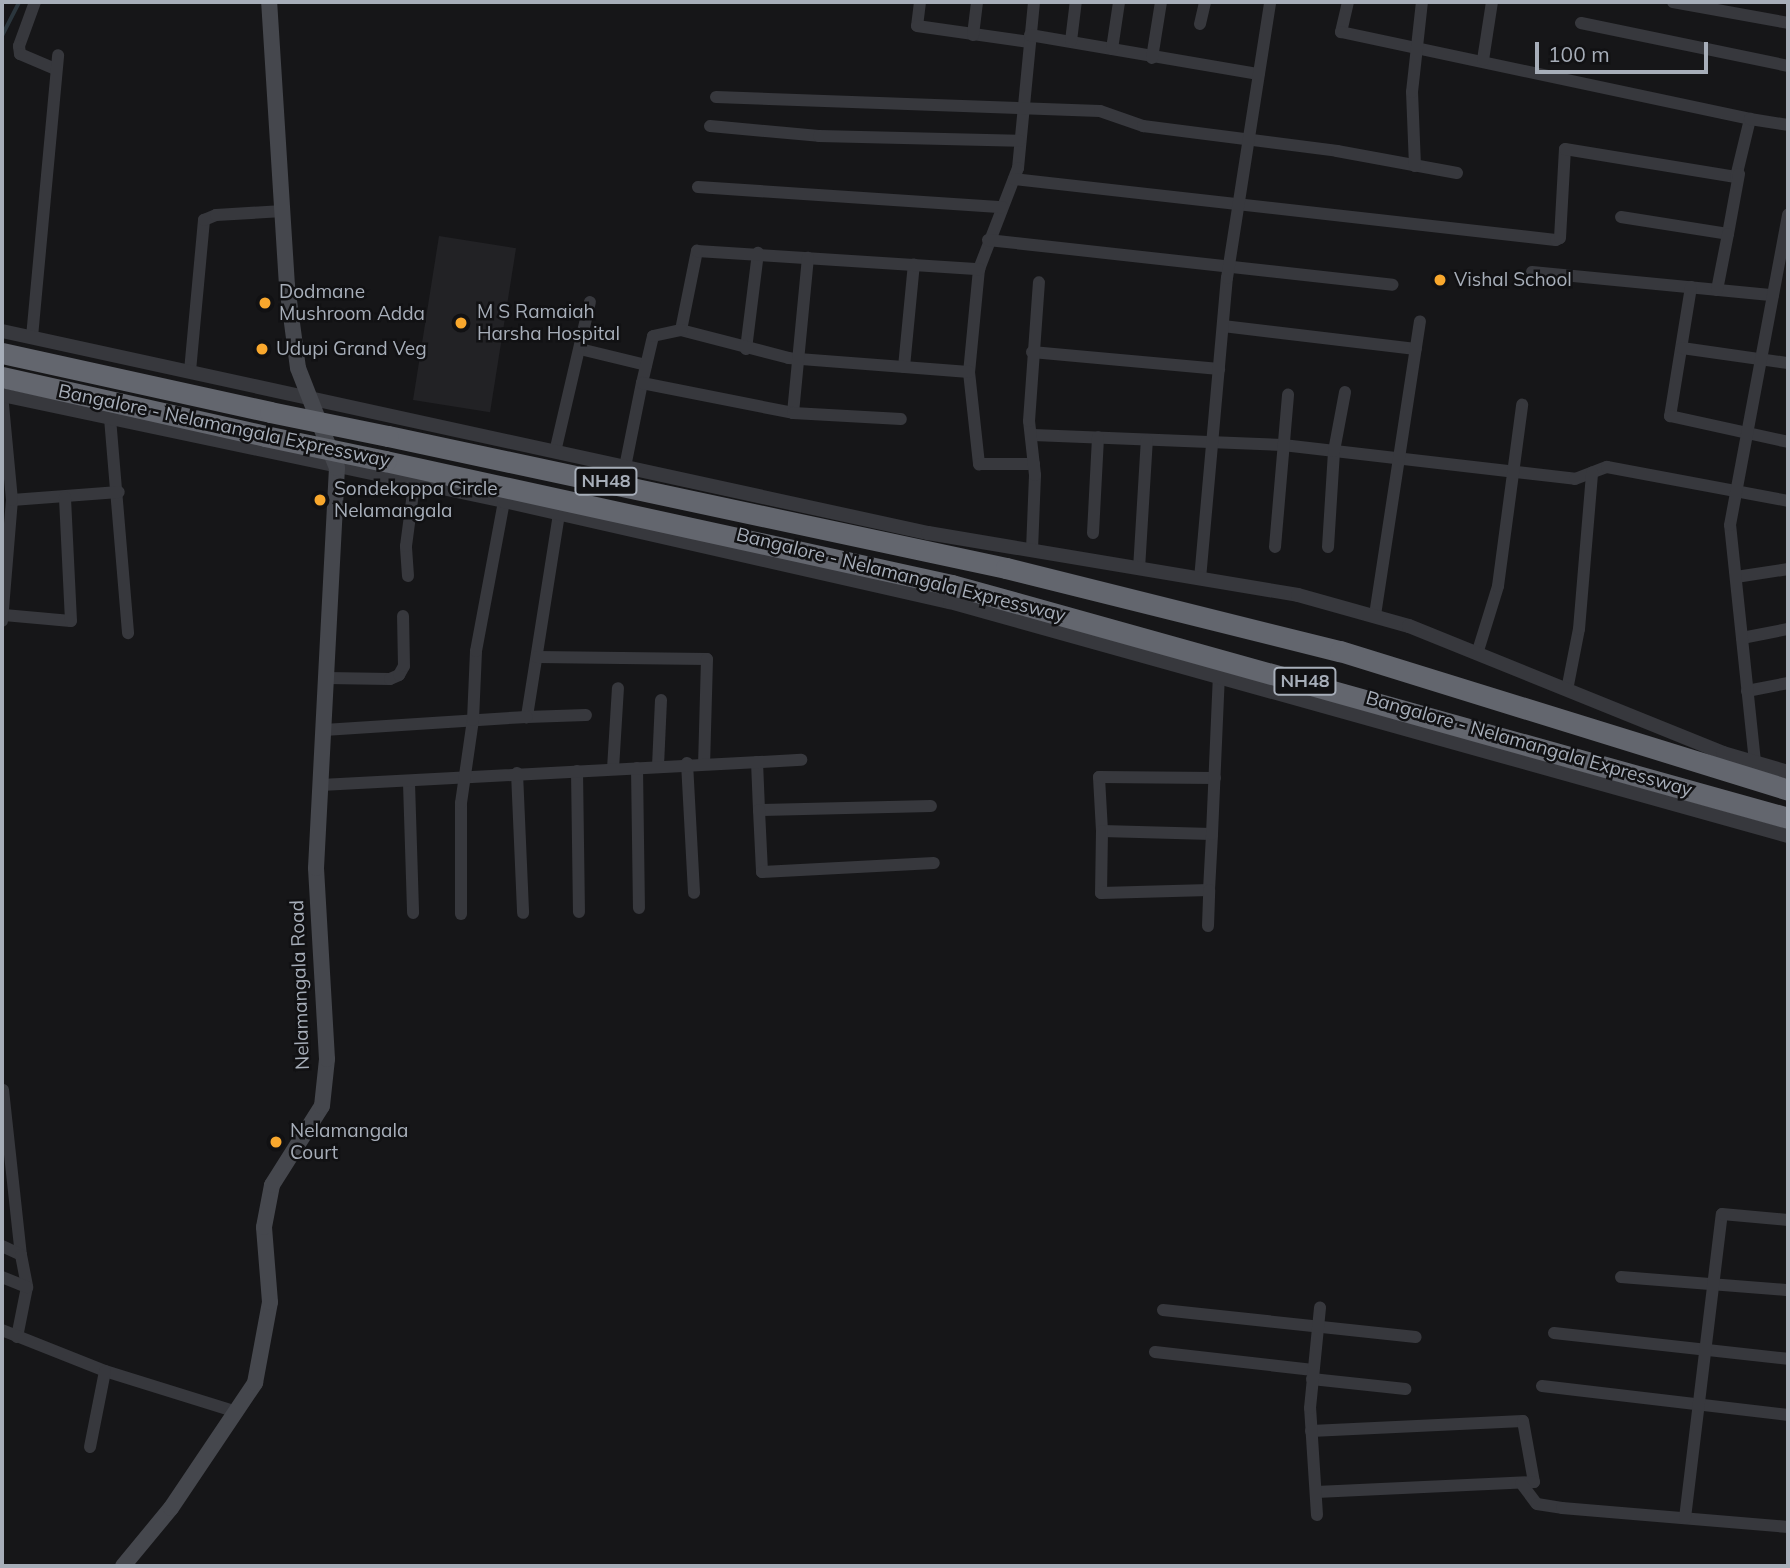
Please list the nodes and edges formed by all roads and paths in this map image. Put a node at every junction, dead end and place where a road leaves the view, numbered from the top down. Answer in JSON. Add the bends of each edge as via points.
{"nodes":[{"id":1,"x":35,"y":2,"type":"edge"},
{"id":2,"x":270,"y":2,"type":"edge"},
{"id":3,"x":920,"y":2,"type":"edge"},
{"id":4,"x":977,"y":2,"type":"edge"},
{"id":5,"x":1034,"y":2,"type":"edge"},
{"id":6,"x":1076,"y":2,"type":"edge"},
{"id":7,"x":1119,"y":2,"type":"edge"},
{"id":8,"x":1161,"y":2,"type":"edge"},
{"id":9,"x":1205,"y":2,"type":"edge"},
{"id":10,"x":1270,"y":2,"type":"edge"},
{"id":11,"x":1348,"y":2,"type":"edge"},
{"id":12,"x":1422,"y":2,"type":"edge"},
{"id":13,"x":1492,"y":2,"type":"edge"},
{"id":14,"x":1673,"y":2,"type":"edge"},
{"id":15,"x":1581,"y":23,"type":"dead end"},
{"id":16,"x":1788,"y":23,"type":"edge"},
{"id":17,"x":1200,"y":24,"type":"dead end"},
{"id":18,"x":973,"y":35,"type":"junction"},
{"id":19,"x":1030,"y":39,"type":"junction"},
{"id":20,"x":1071,"y":41,"type":"junction"},
{"id":21,"x":1416,"y":48,"type":"junction"},
{"id":22,"x":1112,"y":49,"type":"junction"},
{"id":23,"x":58,"y":55,"type":"dead end"},
{"id":24,"x":1152,"y":58,"type":"junction"},
{"id":25,"x":1483,"y":60,"type":"junction"},
{"id":26,"x":1788,"y":66,"type":"edge"},
{"id":27,"x":56,"y":69,"type":"junction"},
{"id":28,"x":1259,"y":74,"type":"junction"},
{"id":29,"x":716,"y":97,"type":"dead end"},
{"id":30,"x":1023,"y":108,"type":"junction"},
{"id":31,"x":1750,"y":119,"type":"junction"},
{"id":32,"x":1788,"y":125,"type":"edge"},
{"id":33,"x":710,"y":126,"type":"dead end"},
{"id":34,"x":1249,"y":139,"type":"junction"},
{"id":35,"x":1020,"y":141,"type":"junction"},
{"id":36,"x":1415,"y":166,"type":"junction"},
{"id":37,"x":1457,"y":173,"type":"dead end"},
{"id":38,"x":1739,"y":174,"type":"junction"},
{"id":39,"x":1014,"y":179,"type":"junction"},
{"id":40,"x":698,"y":187,"type":"dead end"},
{"id":41,"x":1238,"y":205,"type":"junction"},
{"id":42,"x":1002,"y":207,"type":"junction"},
{"id":43,"x":283,"y":211,"type":"junction"},
{"id":44,"x":1788,"y":214,"type":"edge"},
{"id":45,"x":1621,"y":216,"type":"dead end"},
{"id":46,"x":1728,"y":234,"type":"junction"},
{"id":47,"x":988,"y":240,"type":"junction"},
{"id":48,"x":758,"y":253,"type":"junction"},
{"id":49,"x":808,"y":258,"type":"junction"},
{"id":50,"x":914,"y":264,"type":"junction"},
{"id":51,"x":1229,"y":267,"type":"junction"},
{"id":52,"x":979,"y":269,"type":"junction"},
{"id":53,"x":1532,"y":271,"type":"dead end"},
{"id":54,"x":1039,"y":282,"type":"dead end"},
{"id":55,"x":1393,"y":285,"type":"dead end"},
{"id":56,"x":1691,"y":287,"type":"junction"},
{"id":57,"x":1717,"y":290,"type":"junction"},
{"id":58,"x":1773,"y":295,"type":"junction"},
{"id":59,"x":590,"y":302,"type":"dead end"},
{"id":60,"x":1420,"y":321,"type":"dead end"},
{"id":61,"x":1223,"y":326,"type":"junction"},
{"id":62,"x":681,"y":330,"type":"junction"},
{"id":63,"x":2,"y":331,"type":"edge"},
{"id":64,"x":32,"y":337,"type":"junction"},
{"id":65,"x":1682,"y":348,"type":"junction"},
{"id":66,"x":580,"y":349,"type":"junction"},
{"id":67,"x":746,"y":349,"type":"junction"},
{"id":68,"x":1416,"y":349,"type":"junction"},
{"id":69,"x":1032,"y":352,"type":"junction"},
{"id":70,"x":2,"y":353,"type":"edge"},
{"id":71,"x":1761,"y":358,"type":"junction"},
{"id":72,"x":800,"y":359,"type":"junction"},
{"id":73,"x":1788,"y":363,"type":"edge"},
{"id":74,"x":646,"y":365,"type":"junction"},
{"id":75,"x":904,"y":367,"type":"junction"},
{"id":76,"x":1219,"y":369,"type":"junction"},
{"id":77,"x":190,"y":371,"type":"junction"},
{"id":78,"x":969,"y":372,"type":"junction"},
{"id":79,"x":2,"y":377,"type":"edge"},
{"id":80,"x":642,"y":383,"type":"junction"},
{"id":81,"x":1345,"y":392,"type":"dead end"},
{"id":82,"x":2,"y":395,"type":"edge"},
{"id":83,"x":1288,"y":395,"type":"dead end"},
{"id":84,"x":307,"y":396,"type":"junction"},
{"id":85,"x":1522,"y":405,"type":"dead end"},
{"id":86,"x":793,"y":412,"type":"junction"},
{"id":87,"x":110,"y":418,"type":"junction"},
{"id":88,"x":901,"y":419,"type":"dead end"},
{"id":89,"x":1747,"y":434,"type":"junction"},
{"id":90,"x":1033,"y":435,"type":"junction"},
{"id":91,"x":1098,"y":437,"type":"junction"},
{"id":92,"x":1147,"y":440,"type":"junction"},
{"id":93,"x":1212,"y":440,"type":"junction"},
{"id":94,"x":1788,"y":442,"type":"edge"},
{"id":95,"x":1283,"y":445,"type":"junction"},
{"id":96,"x":1334,"y":451,"type":"junction"},
{"id":97,"x":555,"y":452,"type":"junction"},
{"id":98,"x":1396,"y":460,"type":"junction"},
{"id":99,"x":1034,"y":464,"type":"junction"},
{"id":100,"x":625,"y":467,"type":"junction"},
{"id":101,"x":337,"y":468,"type":"junction"},
{"id":102,"x":1515,"y":471,"type":"junction"},
{"id":103,"x":1591,"y":473,"type":"junction"},
{"id":104,"x":414,"y":485,"type":"junction"},
{"id":105,"x":1737,"y":491,"type":"junction"},
{"id":106,"x":119,"y":492,"type":"junction"},
{"id":107,"x":65,"y":497,"type":"junction"},
{"id":108,"x":12,"y":500,"type":"junction"},
{"id":109,"x":504,"y":500,"type":"junction"},
{"id":110,"x":1788,"y":501,"type":"edge"},
{"id":111,"x":559,"y":514,"type":"junction"},
{"id":112,"x":1093,"y":533,"type":"dead end"},
{"id":113,"x":1275,"y":547,"type":"dead end"},
{"id":114,"x":1328,"y":547,"type":"dead end"},
{"id":115,"x":1032,"y":550,"type":"junction"},
{"id":116,"x":1139,"y":569,"type":"junction"},
{"id":117,"x":1788,"y":569,"type":"edge"},
{"id":118,"x":408,"y":576,"type":"dead end"},
{"id":119,"x":1735,"y":577,"type":"junction"},
{"id":120,"x":1200,"y":579,"type":"junction"},
{"id":121,"x":1375,"y":615,"type":"junction"},
{"id":122,"x":403,"y":616,"type":"dead end"},
{"id":123,"x":3,"y":618,"type":"edge"},
{"id":124,"x":1788,"y":629,"type":"edge"},
{"id":125,"x":128,"y":633,"type":"dead end"},
{"id":126,"x":1742,"y":638,"type":"junction"},
{"id":127,"x":1477,"y":654,"type":"junction"},
{"id":128,"x":537,"y":657,"type":"junction"},
{"id":129,"x":1219,"y":677,"type":"junction"},
{"id":130,"x":327,"y":678,"type":"junction"},
{"id":131,"x":1788,"y":684,"type":"edge"},
{"id":132,"x":618,"y":688,"type":"dead end"},
{"id":133,"x":1567,"y":690,"type":"junction"},
{"id":134,"x":1747,"y":691,"type":"junction"},
{"id":135,"x":661,"y":700,"type":"dead end"},
{"id":136,"x":586,"y":715,"type":"dead end"},
{"id":137,"x":527,"y":717,"type":"junction"},
{"id":138,"x":473,"y":720,"type":"junction"},
{"id":139,"x":324,"y":730,"type":"junction"},
{"id":140,"x":801,"y":760,"type":"dead end"},
{"id":141,"x":757,"y":762,"type":"junction"},
{"id":142,"x":1755,"y":762,"type":"junction"},
{"id":143,"x":687,"y":763,"type":"junction"},
{"id":144,"x":704,"y":764,"type":"junction"},
{"id":145,"x":658,"y":766,"type":"junction"},
{"id":146,"x":637,"y":768,"type":"junction"},
{"id":147,"x":613,"y":769,"type":"junction"},
{"id":148,"x":577,"y":771,"type":"junction"},
{"id":149,"x":1788,"y":772,"type":"edge"},
{"id":150,"x":517,"y":773,"type":"junction"},
{"id":151,"x":467,"y":778,"type":"junction"},
{"id":152,"x":1215,"y":778,"type":"junction"},
{"id":153,"x":409,"y":783,"type":"junction"},
{"id":154,"x":321,"y":785,"type":"junction"},
{"id":155,"x":1788,"y":790,"type":"edge"},
{"id":156,"x":931,"y":806,"type":"dead end"},
{"id":157,"x":759,"y":810,"type":"junction"},
{"id":158,"x":1788,"y":818,"type":"edge"},
{"id":159,"x":1102,"y":831,"type":"junction"},
{"id":160,"x":1212,"y":834,"type":"junction"},
{"id":161,"x":1788,"y":836,"type":"edge"},
{"id":162,"x":934,"y":863,"type":"dead end"},
{"id":163,"x":1209,"y":890,"type":"junction"},
{"id":164,"x":694,"y":893,"type":"dead end"},
{"id":165,"x":639,"y":908,"type":"dead end"},
{"id":166,"x":579,"y":912,"type":"dead end"},
{"id":167,"x":523,"y":913,"type":"dead end"},
{"id":168,"x":413,"y":914,"type":"dead end"},
{"id":169,"x":461,"y":914,"type":"dead end"},
{"id":170,"x":1208,"y":926,"type":"dead end"},
{"id":171,"x":3,"y":1090,"type":"edge"},
{"id":172,"x":1788,"y":1220,"type":"edge"},
{"id":173,"x":2,"y":1246,"type":"edge"},
{"id":174,"x":21,"y":1255,"type":"junction"},
{"id":175,"x":2,"y":1277,"type":"edge"},
{"id":176,"x":1621,"y":1277,"type":"dead end"},
{"id":177,"x":1712,"y":1284,"type":"junction"},
{"id":178,"x":27,"y":1287,"type":"junction"},
{"id":179,"x":1788,"y":1290,"type":"edge"},
{"id":180,"x":1320,"y":1307,"type":"dead end"},
{"id":181,"x":1163,"y":1310,"type":"dead end"},
{"id":182,"x":1318,"y":1326,"type":"junction"},
{"id":183,"x":2,"y":1330,"type":"edge"},
{"id":184,"x":1554,"y":1333,"type":"dead end"},
{"id":185,"x":17,"y":1337,"type":"junction"},
{"id":186,"x":1416,"y":1337,"type":"dead end"},
{"id":187,"x":1704,"y":1349,"type":"junction"},
{"id":188,"x":1155,"y":1352,"type":"dead end"},
{"id":189,"x":1788,"y":1359,"type":"edge"},
{"id":190,"x":105,"y":1371,"type":"junction"},
{"id":191,"x":1313,"y":1375,"type":"junction"},
{"id":192,"x":1542,"y":1386,"type":"dead end"},
{"id":193,"x":1405,"y":1389,"type":"dead end"},
{"id":194,"x":1699,"y":1405,"type":"junction"},
{"id":195,"x":237,"y":1412,"type":"junction"},
{"id":196,"x":1788,"y":1415,"type":"edge"},
{"id":197,"x":1311,"y":1431,"type":"junction"},
{"id":198,"x":90,"y":1447,"type":"dead end"},
{"id":199,"x":1521,"y":1483,"type":"junction"},
{"id":200,"x":1316,"y":1492,"type":"junction"},
{"id":201,"x":1317,"y":1515,"type":"dead end"},
{"id":202,"x":1685,"y":1518,"type":"junction"},
{"id":203,"x":1788,"y":1527,"type":"edge"},
{"id":204,"x":123,"y":1566,"type":"edge"}],
"edges":[{"from":1,"to":27,"type":"street","via":[[20,54]]},
{"from":2,"to":43,"type":"main road"},
{"from":3,"to":18,"type":"street","via":[[917,26]]},
{"from":4,"to":18,"type":"street"},
{"from":5,"to":19,"type":"street"},
{"from":6,"to":20,"type":"street"},
{"from":7,"to":22,"type":"street"},
{"from":8,"to":24,"type":"street"},
{"from":9,"to":17,"type":"street"},
{"from":10,"to":28,"type":"street"},
{"from":11,"to":21,"type":"street","via":[[1341,32]]},
{"from":12,"to":21,"type":"street"},
{"from":13,"to":25,"type":"street"},
{"from":14,"to":16,"type":"street"},
{"from":15,"to":26,"type":"street"},
{"from":18,"to":19,"type":"street"},
{"from":19,"to":20,"type":"street"},
{"from":19,"to":30,"type":"street"},
{"from":20,"to":22,"type":"street"},
{"from":21,"to":25,"type":"street"},
{"from":21,"to":36,"type":"street","via":[[1412,92]]},
{"from":22,"to":24,"type":"street"},
{"from":23,"to":27,"type":"street"},
{"from":24,"to":28,"type":"street"},
{"from":25,"to":31,"type":"street"},
{"from":27,"to":64,"type":"street"},
{"from":28,"to":34,"type":"street"},
{"from":29,"to":30,"type":"street"},
{"from":30,"to":34,"type":"street","via":[[1100,111],[1143,126]]},
{"from":30,"to":35,"type":"street"},
{"from":31,"to":32,"type":"street"},
{"from":31,"to":38,"type":"street"},
{"from":33,"to":35,"type":"street","via":[[819,136]]},
{"from":34,"to":36,"type":"street"},
{"from":34,"to":41,"type":"street"},
{"from":35,"to":39,"type":"street"},
{"from":36,"to":37,"type":"street"},
{"from":38,"to":41,"type":"street","via":[[1565,149],[1560,237],[1556,240]]},
{"from":38,"to":46,"type":"street"},
{"from":39,"to":41,"type":"street"},
{"from":39,"to":42,"type":"street"},
{"from":40,"to":42,"type":"street"},
{"from":41,"to":51,"type":"street"},
{"from":42,"to":47,"type":"street"},
{"from":43,"to":77,"type":"street","via":[[216,215],[204,220]]},
{"from":43,"to":84,"type":"main road","via":[[287,286],[298,368]]},
{"from":44,"to":58,"type":"street"},
{"from":45,"to":46,"type":"street"},
{"from":46,"to":57,"type":"street"},
{"from":47,"to":51,"type":"street"},
{"from":47,"to":52,"type":"street"},
{"from":48,"to":49,"type":"street"},
{"from":48,"to":62,"type":"street","via":[[697,251]]},
{"from":48,"to":67,"type":"street"},
{"from":49,"to":50,"type":"street"},
{"from":49,"to":72,"type":"street"},
{"from":50,"to":52,"type":"street"},
{"from":50,"to":75,"type":"street"},
{"from":51,"to":55,"type":"street"},
{"from":51,"to":61,"type":"street"},
{"from":52,"to":78,"type":"street"},
{"from":53,"to":56,"type":"street"},
{"from":54,"to":69,"type":"street"},
{"from":56,"to":57,"type":"street"},
{"from":56,"to":65,"type":"street"},
{"from":57,"to":58,"type":"street"},
{"from":58,"to":71,"type":"street"},
{"from":59,"to":66,"type":"street"},
{"from":60,"to":68,"type":"street"},
{"from":61,"to":68,"type":"street"},
{"from":61,"to":76,"type":"street"},
{"from":62,"to":67,"type":"street"},
{"from":62,"to":74,"type":"street","via":[[653,336]]},
{"from":63,"to":64,"type":"street"},
{"from":64,"to":77,"type":"street"},
{"from":65,"to":71,"type":"street"},
{"from":65,"to":89,"type":"street","via":[[1670,416]]},
{"from":66,"to":74,"type":"street"},
{"from":66,"to":97,"type":"street"},
{"from":67,"to":72,"type":"street"},
{"from":68,"to":98,"type":"street"},
{"from":69,"to":76,"type":"street"},
{"from":69,"to":90,"type":"street","via":[[1028,421]]},
{"from":70,"to":155,"type":"highway","name":"Bangalore - Nelamangala Expressway","number":"NH48","bridge":true,"via":[[1006,568],[1340,651]]},
{"from":71,"to":73,"type":"street"},
{"from":71,"to":89,"type":"street"},
{"from":72,"to":75,"type":"street"},
{"from":72,"to":86,"type":"street"},
{"from":74,"to":80,"type":"street"},
{"from":75,"to":78,"type":"street"},
{"from":76,"to":93,"type":"street"},
{"from":77,"to":84,"type":"street"},
{"from":78,"to":99,"type":"street","via":[[979,464]]},
{"from":79,"to":158,"type":"highway","name":"Bangalore - Nelamangala Expressway","number":"NH48","bridge":true,"via":[[952,584]]},
{"from":80,"to":86,"type":"street"},
{"from":80,"to":100,"type":"street"},
{"from":81,"to":96,"type":"street"},
{"from":82,"to":87,"type":"street"},
{"from":82,"to":108,"type":"street"},
{"from":83,"to":95,"type":"street"},
{"from":84,"to":97,"type":"street"},
{"from":84,"to":101,"type":"main road"},
{"from":85,"to":102,"type":"street"},
{"from":86,"to":88,"type":"street"},
{"from":87,"to":101,"type":"street"},
{"from":87,"to":106,"type":"street"},
{"from":89,"to":94,"type":"street"},
{"from":89,"to":105,"type":"street"},
{"from":90,"to":91,"type":"street"},
{"from":90,"to":99,"type":"street"},
{"from":91,"to":92,"type":"street"},
{"from":91,"to":112,"type":"street"},
{"from":92,"to":93,"type":"street"},
{"from":92,"to":116,"type":"street"},
{"from":93,"to":95,"type":"street"},
{"from":93,"to":120,"type":"street"},
{"from":95,"to":96,"type":"street"},
{"from":95,"to":113,"type":"street"},
{"from":96,"to":98,"type":"street"},
{"from":96,"to":114,"type":"street"},
{"from":97,"to":100,"type":"street"},
{"from":98,"to":102,"type":"street"},
{"from":98,"to":121,"type":"street"},
{"from":99,"to":115,"type":"street"},
{"from":100,"to":115,"type":"street","via":[[928,533]]},
{"from":101,"to":104,"type":"street"},
{"from":101,"to":130,"type":"main road","name":"Nelamangala Road"},
{"from":102,"to":103,"type":"street","via":[[1575,478]]},
{"from":102,"to":127,"type":"street","via":[[1498,586]]},
{"from":103,"to":105,"type":"street","via":[[1607,467]]},
{"from":103,"to":133,"type":"street","via":[[1579,629]]},
{"from":104,"to":109,"type":"street"},
{"from":104,"to":118,"type":"street","via":[[406,546]]},
{"from":105,"to":110,"type":"street"},
{"from":105,"to":119,"type":"street","via":[[1730,525]]},
{"from":106,"to":107,"type":"street"},
{"from":106,"to":125,"type":"street"},
{"from":107,"to":108,"type":"street"},
{"from":107,"to":123,"type":"street","via":[[71,621]]},
{"from":108,"to":123,"type":"street"},
{"from":109,"to":111,"type":"street"},
{"from":109,"to":138,"type":"street","via":[[476,651]]},
{"from":111,"to":128,"type":"street"},
{"from":111,"to":129,"type":"street","via":[[950,602]]},
{"from":115,"to":116,"type":"street"},
{"from":116,"to":120,"type":"street"},
{"from":117,"to":119,"type":"street"},
{"from":119,"to":126,"type":"street"},
{"from":120,"to":121,"type":"street","via":[[1298,595]]},
{"from":121,"to":127,"type":"street"},
{"from":122,"to":130,"type":"street","via":[[404,666],[399,675],[390,679]]},
{"from":124,"to":126,"type":"street"},
{"from":126,"to":134,"type":"street"},
{"from":127,"to":133,"type":"street"},
{"from":128,"to":137,"type":"street"},
{"from":128,"to":144,"type":"street","via":[[707,659]]},
{"from":129,"to":152,"type":"street"},
{"from":129,"to":161,"type":"street"},
{"from":130,"to":139,"type":"main road","name":"Nelamangala Road"},
{"from":131,"to":134,"type":"street"},
{"from":132,"to":147,"type":"street"},
{"from":133,"to":142,"type":"street"},
{"from":134,"to":142,"type":"street"},
{"from":135,"to":145,"type":"street"},
{"from":136,"to":137,"type":"street"},
{"from":137,"to":138,"type":"street"},
{"from":138,"to":139,"type":"street"},
{"from":138,"to":151,"type":"street"},
{"from":139,"to":154,"type":"main road","name":"Nelamangala Road"},
{"from":140,"to":141,"type":"street"},
{"from":141,"to":144,"type":"street"},
{"from":141,"to":157,"type":"street"},
{"from":142,"to":149,"type":"street"},
{"from":143,"to":144,"type":"street"},
{"from":143,"to":145,"type":"street"},
{"from":143,"to":164,"type":"street"},
{"from":145,"to":146,"type":"street"},
{"from":146,"to":147,"type":"street"},
{"from":146,"to":165,"type":"street"},
{"from":147,"to":148,"type":"street"},
{"from":148,"to":150,"type":"street"},
{"from":148,"to":166,"type":"street"},
{"from":150,"to":151,"type":"street"},
{"from":150,"to":167,"type":"street"},
{"from":151,"to":153,"type":"street"},
{"from":151,"to":169,"type":"street","via":[[461,803]]},
{"from":152,"to":159,"type":"street","via":[[1099,777]]},
{"from":152,"to":160,"type":"street"},
{"from":153,"to":154,"type":"street"},
{"from":153,"to":168,"type":"street"},
{"from":154,"to":195,"type":"main road","name":"Nelamangala Road","via":[[316,868],[327,1059],[322,1106],[272,1185],[264,1227],[270,1302],[255,1383]]},
{"from":156,"to":157,"type":"street"},
{"from":157,"to":162,"type":"street","via":[[762,872]]},
{"from":159,"to":160,"type":"street"},
{"from":159,"to":163,"type":"street","via":[[1101,893]]},
{"from":160,"to":163,"type":"street"},
{"from":163,"to":170,"type":"street"},
{"from":171,"to":174,"type":"street"},
{"from":172,"to":177,"type":"street","via":[[1722,1214]]},
{"from":173,"to":174,"type":"street"},
{"from":174,"to":178,"type":"street"},
{"from":175,"to":178,"type":"street"},
{"from":176,"to":177,"type":"street"},
{"from":177,"to":179,"type":"street"},
{"from":177,"to":187,"type":"street"},
{"from":178,"to":185,"type":"street"},
{"from":180,"to":182,"type":"street"},
{"from":181,"to":182,"type":"street"},
{"from":182,"to":186,"type":"street"},
{"from":182,"to":191,"type":"street"},
{"from":183,"to":185,"type":"street"},
{"from":184,"to":187,"type":"street"},
{"from":185,"to":190,"type":"street"},
{"from":187,"to":189,"type":"street"},
{"from":187,"to":194,"type":"street"},
{"from":188,"to":191,"type":"street"},
{"from":190,"to":195,"type":"street"},
{"from":190,"to":198,"type":"street"},
{"from":191,"to":193,"type":"street"},
{"from":191,"to":197,"type":"street"},
{"from":192,"to":194,"type":"street"},
{"from":194,"to":196,"type":"street"},
{"from":194,"to":202,"type":"street"},
{"from":195,"to":204,"type":"main road","name":"Nelamangala Road","via":[[171,1508]]},
{"from":197,"to":199,"type":"street","via":[[1523,1421],[1534,1482]]},
{"from":197,"to":200,"type":"street"},
{"from":199,"to":200,"type":"street"},
{"from":199,"to":202,"type":"street","via":[[1538,1504]]},
{"from":200,"to":201,"type":"street"},
{"from":202,"to":203,"type":"street"}]}
